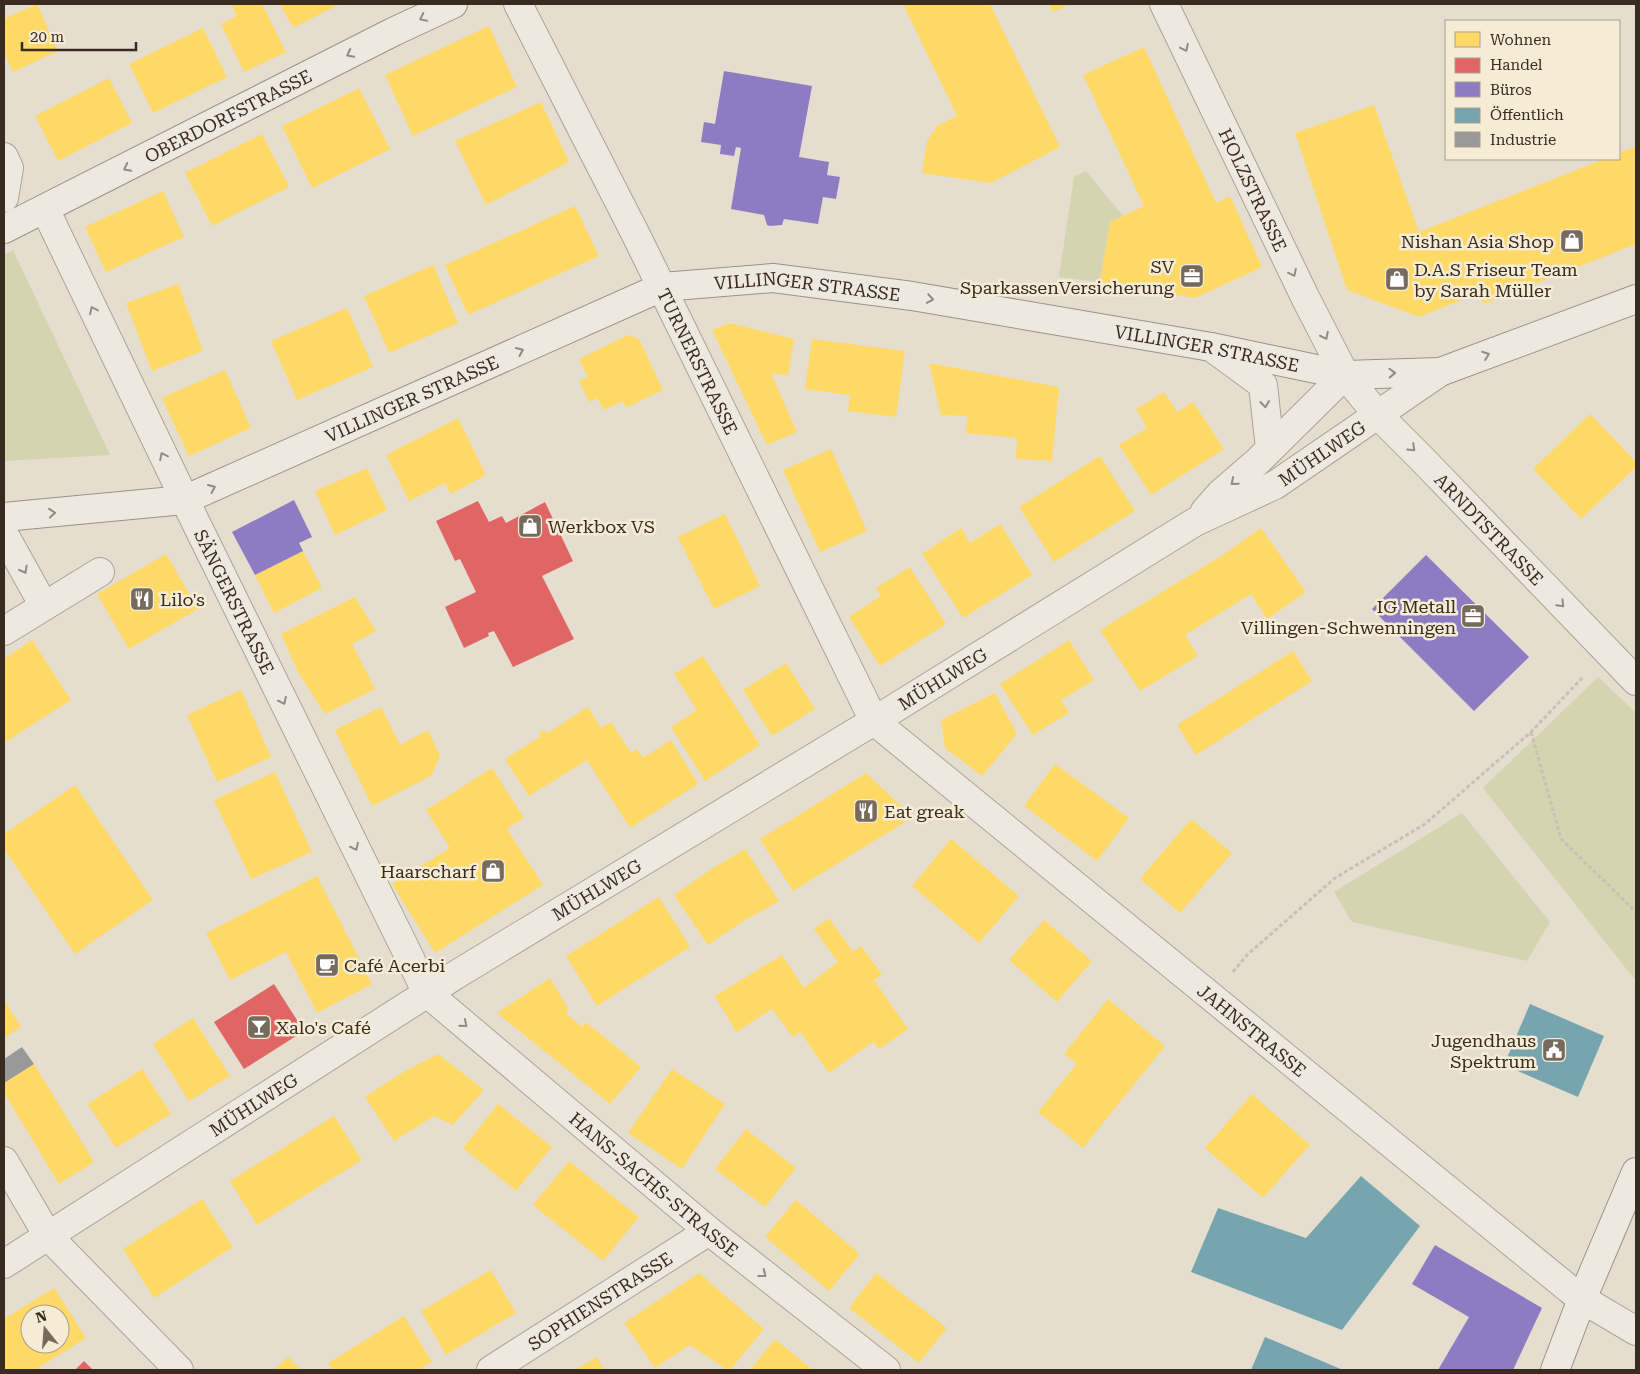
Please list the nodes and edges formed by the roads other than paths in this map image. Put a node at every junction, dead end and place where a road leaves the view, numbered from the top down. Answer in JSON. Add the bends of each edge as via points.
{"nodes":[{"id":1,"x":454,"y":4,"type":"edge"},
{"id":2,"x":518,"y":4,"type":"edge"},
{"id":3,"x":1164,"y":4,"type":"edge"},
{"id":4,"x":4,"y":157,"type":"edge"},
{"id":5,"x":4,"y":198,"type":"edge"},
{"id":6,"x":45,"y":209,"type":"junction"},
{"id":7,"x":4,"y":230,"type":"edge"},
{"id":8,"x":662,"y":287,"type":"junction"},
{"id":9,"x":1636,"y":299,"type":"edge"},
{"id":10,"x":1211,"y":347,"type":"junction"},
{"id":11,"x":1440,"y":372,"type":"junction"},
{"id":12,"x":1344,"y":375,"type":"junction"},
{"id":13,"x":1377,"y":414,"type":"junction"},
{"id":14,"x":1270,"y":449,"type":"junction"},
{"id":15,"x":184,"y":500,"type":"junction"},
{"id":16,"x":4,"y":517,"type":"edge"},
{"id":17,"x":1195,"y":522,"type":"junction"},
{"id":18,"x":4,"y":534,"type":"edge"},
{"id":19,"x":100,"y":572,"type":"dead end"},
{"id":20,"x":44,"y":606,"type":"junction"},
{"id":21,"x":4,"y":632,"type":"edge"},
{"id":22,"x":1636,"y":681,"type":"edge"},
{"id":23,"x":874,"y":721,"type":"junction"},
{"id":24,"x":427,"y":993,"type":"junction"},
{"id":25,"x":4,"y":1161,"type":"edge"},
{"id":26,"x":1636,"y":1172,"type":"edge"},
{"id":27,"x":709,"y":1231,"type":"junction"},
{"id":28,"x":48,"y":1236,"type":"junction"},
{"id":29,"x":4,"y":1264,"type":"edge"},
{"id":30,"x":1582,"y":1299,"type":"junction"},
{"id":31,"x":1636,"y":1331,"type":"edge"},
{"id":32,"x":179,"y":1370,"type":"edge"},
{"id":33,"x":491,"y":1370,"type":"edge"},
{"id":34,"x":886,"y":1370,"type":"edge"},
{"id":35,"x":1555,"y":1370,"type":"edge"}],
"edges":[{"from":1,"to":6,"type":"street","name":"OBERDORFSTRASSE","one_way":true},
{"from":2,"to":8,"type":"street","name":"TURNERSTRASSE"},
{"from":3,"to":12,"type":"street","name":"HOLZSTRASSE","one_way":true},
{"from":4,"to":5,"type":"street","via":[[9,168]]},
{"from":6,"to":7,"type":"street","name":"OBERDORFSTRASSE"},
{"from":15,"to":6,"type":"street","name":"SÄNGERSTRASSE","one_way":true},
{"from":8,"to":10,"type":"street","name":"VILLINGER STRASSE","one_way":true,"via":[[773,278],[912,296]]},
{"from":15,"to":8,"type":"street","name":"VILLINGER STRASSE","one_way":true},
{"from":8,"to":23,"type":"street","name":"TURNERSTRASSE"},
{"from":11,"to":9,"type":"street","name":"VILLINGER STRASSE","one_way":true},
{"from":10,"to":12,"type":"street","name":"VILLINGER STRASSE"},
{"from":10,"to":14,"type":"street","name":"MÜHLWEG","one_way":true,"via":[[1263,385]]},
{"from":12,"to":11,"type":"street","name":"VILLINGER STRASSE","one_way":true},
{"from":11,"to":13,"type":"street","name":"MÜHLWEG"},
{"from":12,"to":13,"type":"street","name":"ARNDTSTRASSE"},
{"from":12,"to":14,"type":"street","name":"MÜHLWEG"},
{"from":13,"to":17,"type":"street","name":"MÜHLWEG","via":[[1274,485]]},
{"from":13,"to":22,"type":"street","name":"ARNDTSTRASSE","one_way":true},
{"from":14,"to":17,"type":"street","name":"MÜHLWEG","one_way":true,"via":[[1221,493]]},
{"from":16,"to":15,"type":"street","name":"VILLINGER STRASSE","one_way":true},
{"from":15,"to":24,"type":"street","name":"SÄNGERSTRASSE","one_way":true},
{"from":17,"to":23,"type":"street","name":"MÜHLWEG"},
{"from":18,"to":20,"type":"street","one_way":true},
{"from":19,"to":20,"type":"street"},
{"from":20,"to":21,"type":"street"},
{"from":23,"to":24,"type":"street","name":"MÜHLWEG"},
{"from":23,"to":30,"type":"street","name":"JAHNSTRASSE"},
{"from":24,"to":27,"type":"street","name":"HANS-SACHS-STRASSE","one_way":true},
{"from":24,"to":28,"type":"street","name":"MÜHLWEG"},
{"from":25,"to":28,"type":"street"},
{"from":26,"to":30,"type":"street"},
{"from":27,"to":33,"type":"street","name":"SOPHIENSTRASSE"},
{"from":27,"to":34,"type":"street","name":"HANS-SACHS-STRASSE","one_way":true},
{"from":28,"to":29,"type":"street","name":"MÜHLWEG"},
{"from":28,"to":32,"type":"street"},
{"from":30,"to":31,"type":"street","name":"JAHNSTRASSE"},
{"from":30,"to":35,"type":"street"}]}
